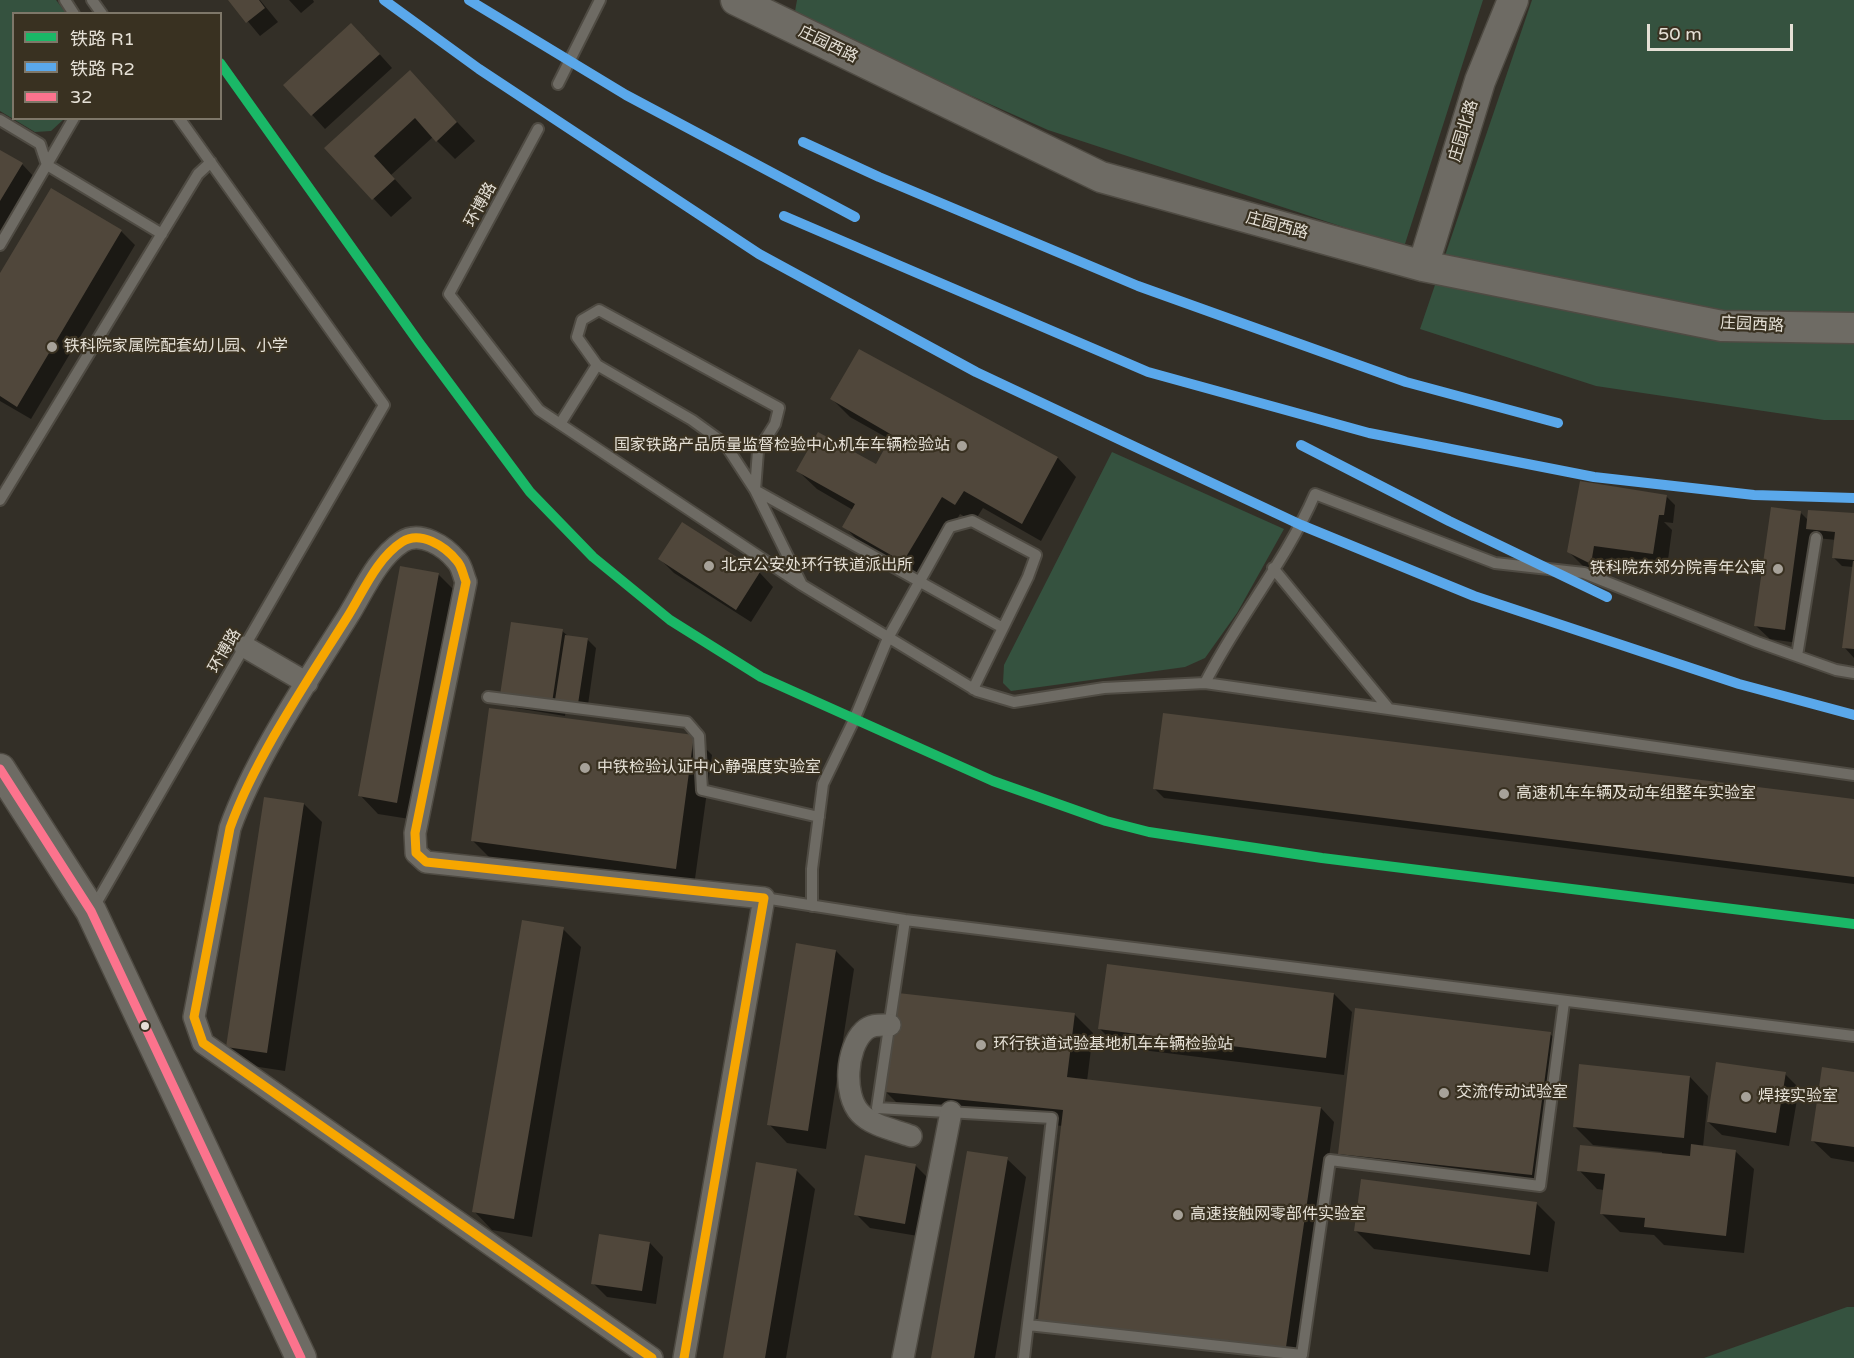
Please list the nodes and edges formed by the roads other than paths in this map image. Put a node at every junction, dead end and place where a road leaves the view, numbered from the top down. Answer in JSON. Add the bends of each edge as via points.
{"nodes":[{"id":1,"x":600,"y":0,"type":"edge"},
{"id":2,"x":736,"y":0,"type":"edge"},
{"id":3,"x":1513,"y":0,"type":"edge"},
{"id":4,"x":558,"y":84,"type":"dead end"},
{"id":5,"x":0,"y":120,"type":"edge"},
{"id":6,"x":73,"y":120,"type":"edge"},
{"id":7,"x":180,"y":120,"type":"edge"},
{"id":8,"x":538,"y":129,"type":"dead end"},
{"id":9,"x":211,"y":162,"type":"junction"},
{"id":10,"x":47,"y":165,"type":"junction"},
{"id":11,"x":162,"y":234,"type":"junction"},
{"id":12,"x":0,"y":245,"type":"edge"},
{"id":13,"x":1422,"y":266,"type":"junction"},
{"id":14,"x":1854,"y":328,"type":"edge"},
{"id":15,"x":597,"y":365,"type":"junction"},
{"id":16,"x":560,"y":424,"type":"junction"},
{"id":17,"x":755,"y":490,"type":"junction"},
{"id":18,"x":0,"y":500,"type":"edge"},
{"id":19,"x":1816,"y":538,"type":"dead end"},
{"id":20,"x":1273,"y":568,"type":"junction"},
{"id":21,"x":920,"y":581,"type":"junction"},
{"id":22,"x":802,"y":585,"type":"junction"},
{"id":23,"x":1003,"y":628,"type":"junction"},
{"id":24,"x":888,"y":638,"type":"junction"},
{"id":25,"x":244,"y":646,"type":"junction"},
{"id":26,"x":1797,"y":656,"type":"junction"},
{"id":27,"x":1854,"y":673,"type":"edge"},
{"id":28,"x":1204,"y":682,"type":"junction"},
{"id":29,"x":307,"y":683,"type":"junction"},
{"id":30,"x":973,"y":689,"type":"junction"},
{"id":31,"x":488,"y":697,"type":"dead end"},
{"id":32,"x":1389,"y":709,"type":"junction"},
{"id":33,"x":0,"y":769,"type":"edge"},
{"id":34,"x":1854,"y":775,"type":"edge"},
{"id":35,"x":819,"y":817,"type":"junction"},
{"id":36,"x":764,"y":898,"type":"junction"},
{"id":37,"x":812,"y":906,"type":"junction"},
{"id":38,"x":92,"y":911,"type":"junction"},
{"id":39,"x":905,"y":920,"type":"junction"},
{"id":40,"x":1564,"y":1002,"type":"junction"},
{"id":41,"x":890,"y":1025,"type":"junction"},
{"id":42,"x":1854,"y":1036,"type":"edge"},
{"id":43,"x":951,"y":1112,"type":"junction"},
{"id":44,"x":911,"y":1136,"type":"dead end"},
{"id":45,"x":1028,"y":1325,"type":"junction"},
{"id":46,"x":301,"y":1358,"type":"edge"},
{"id":47,"x":652,"y":1358,"type":"edge"},
{"id":48,"x":684,"y":1358,"type":"edge"},
{"id":49,"x":903,"y":1358,"type":"edge"},
{"id":50,"x":1024,"y":1358,"type":"edge"}],
"edges":[{"from":1,"to":4,"type":"lane"},
{"from":2,"to":13,"type":"street","name":"庄园西路","via":[[1101,177]]},
{"from":3,"to":13,"type":"street","name":"庄园北路","via":[[1480,81]]},
{"from":5,"to":10,"type":"lane","via":[[40,144]]},
{"from":6,"to":10,"type":"lane"},
{"from":7,"to":9,"type":"lane"},
{"from":8,"to":16,"type":"lane","name":"环博路","via":[[449,294],[539,410]]},
{"from":9,"to":11,"type":"lane","via":[[198,174]]},
{"from":9,"to":25,"type":"lane","name":"环博路","via":[[384,405]]},
{"from":10,"to":11,"type":"lane"},
{"from":10,"to":12,"type":"lane"},
{"from":11,"to":18,"type":"lane"},
{"from":13,"to":14,"type":"street","name":"庄园西路","via":[[1722,326]]},
{"from":15,"to":16,"type":"lane"},
{"from":15,"to":17,"type":"lane","via":[[692,420],[725,444]]},
{"from":15,"to":17,"type":"lane","via":[[577,337],[582,320],[599,310],[779,408],[775,424],[758,451]]},
{"from":16,"to":22,"type":"lane"},
{"from":17,"to":21,"type":"lane"},
{"from":17,"to":22,"type":"lane"},
{"from":19,"to":26,"type":"lane"},
{"from":20,"to":26,"type":"lane","via":[[1301,525],[1314,494],[1495,564],[1584,573]]},
{"from":20,"to":28,"type":"lane"},
{"from":20,"to":32,"type":"lane"},
{"from":21,"to":23,"type":"lane"},
{"from":21,"to":23,"type":"lane","via":[[950,527],[972,521],[1001,534],[1036,555]]},
{"from":21,"to":24,"type":"lane"},
{"from":22,"to":24,"type":"lane"},
{"from":23,"to":30,"type":"lane"},
{"from":24,"to":30,"type":"lane"},
{"from":24,"to":35,"type":"lane","via":[[823,784]]},
{"from":25,"to":29,"type":"street"},
{"from":25,"to":38,"type":"lane","name":"环博路"},
{"from":26,"to":27,"type":"lane"},
{"from":28,"to":30,"type":"lane","via":[[1104,688],[1014,702]]},
{"from":28,"to":32,"type":"lane"},
{"from":29,"to":36,"type":"street","via":[[385,558],[403,541],[424,538],[443,547],[459,562],[466,582],[415,833],[416,853],[426,862]]},
{"from":29,"to":47,"type":"street","via":[[239,803],[230,828],[194,1017],[203,1043]]},
{"from":31,"to":35,"type":"lane","via":[[687,722],[699,736],[702,790]]},
{"from":32,"to":34,"type":"lane"},
{"from":33,"to":38,"type":"street"},
{"from":35,"to":37,"type":"lane"},
{"from":36,"to":37,"type":"lane"},
{"from":36,"to":48,"type":"street"},
{"from":37,"to":39,"type":"lane"},
{"from":38,"to":46,"type":"street"},
{"from":39,"to":40,"type":"lane"},
{"from":39,"to":41,"type":"lane"},
{"from":40,"to":42,"type":"lane"},
{"from":40,"to":45,"type":"lane","via":[[1540,1186],[1330,1160],[1302,1355]]},
{"from":41,"to":43,"type":"lane","via":[[877,1108]]},
{"from":41,"to":44,"type":"street","via":[[876,1024],[864,1030],[854,1046],[849,1081],[860,1113]]},
{"from":43,"to":45,"type":"lane","via":[[1052,1118]]},
{"from":43,"to":49,"type":"street"},
{"from":45,"to":50,"type":"lane"}]}
